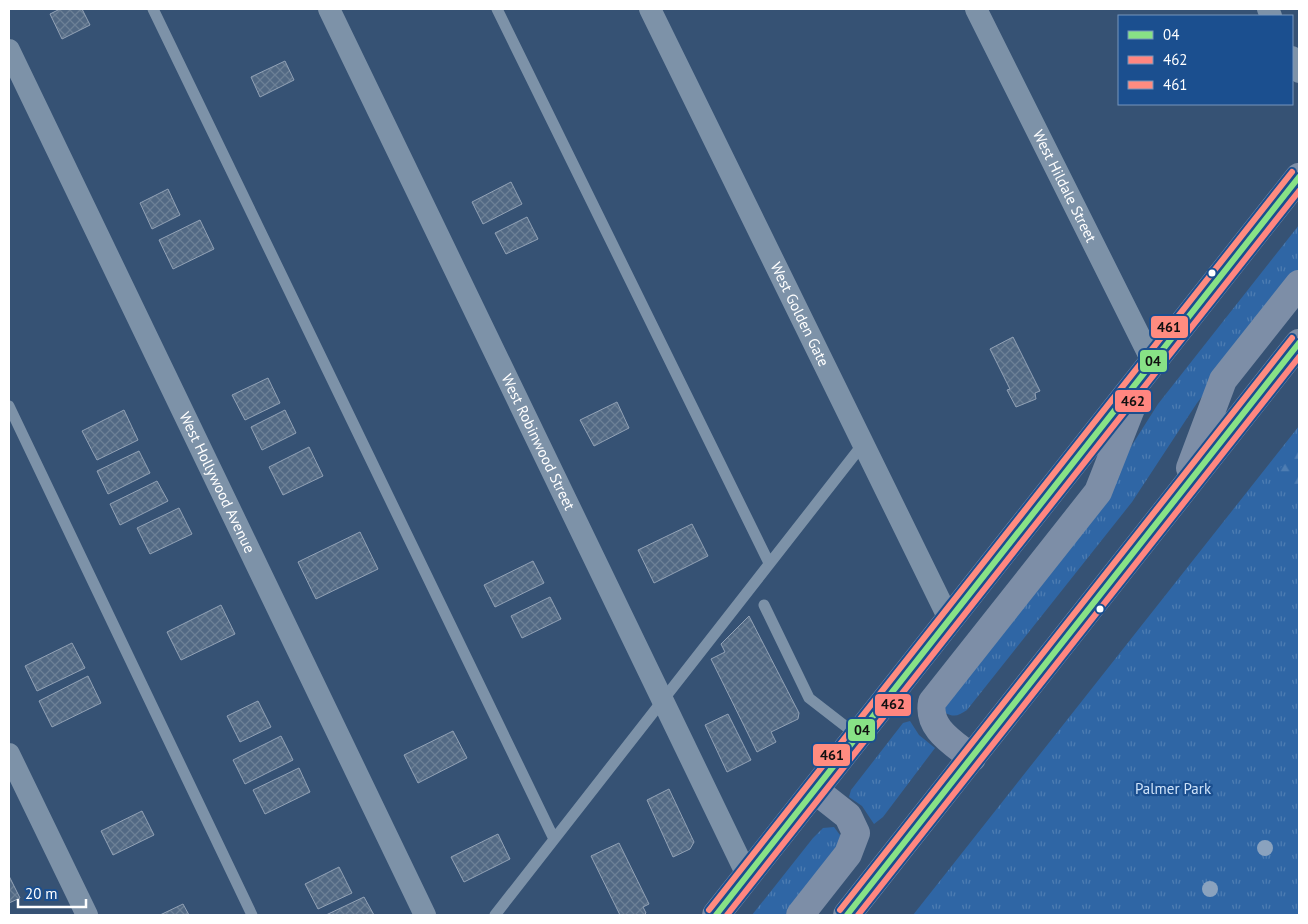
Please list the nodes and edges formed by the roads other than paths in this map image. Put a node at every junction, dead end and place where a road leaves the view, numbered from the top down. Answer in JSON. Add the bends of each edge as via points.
{"nodes":[{"id":1,"x":153,"y":9,"type":"edge"},
{"id":2,"x":329,"y":9,"type":"edge"},
{"id":3,"x":497,"y":9,"type":"edge"},
{"id":4,"x":650,"y":9,"type":"edge"},
{"id":5,"x":976,"y":9,"type":"edge"},
{"id":6,"x":9,"y":50,"type":"edge"},
{"id":7,"x":1293,"y":59,"type":"edge"},
{"id":8,"x":1299,"y":72,"type":"edge"},
{"id":9,"x":1299,"y":177,"type":"edge"},
{"id":10,"x":1299,"y":284,"type":"edge"},
{"id":11,"x":1299,"y":343,"type":"edge"},
{"id":12,"x":1150,"y":367,"type":"junction"},
{"id":13,"x":9,"y":406,"type":"edge"},
{"id":14,"x":863,"y":444,"type":"junction"},
{"id":15,"x":1181,"y":493,"type":"junction"},
{"id":16,"x":769,"y":563,"type":"junction"},
{"id":17,"x":764,"y":605,"type":"dead end"},
{"id":18,"x":949,"y":619,"type":"junction"},
{"id":19,"x":662,"y":699,"type":"junction"},
{"id":20,"x":858,"y":736,"type":"junction"},
{"id":21,"x":9,"y":754,"type":"edge"},
{"id":22,"x":972,"y":758,"type":"junction"},
{"id":23,"x":815,"y":790,"type":"junction"},
{"id":24,"x":554,"y":839,"type":"junction"},
{"id":25,"x":748,"y":875,"type":"junction"},
{"id":26,"x":87,"y":915,"type":"edge"},
{"id":27,"x":252,"y":915,"type":"edge"},
{"id":28,"x":424,"y":915,"type":"edge"},
{"id":29,"x":496,"y":915,"type":"edge"},
{"id":30,"x":716,"y":915,"type":"edge"},
{"id":31,"x":800,"y":915,"type":"edge"},
{"id":32,"x":846,"y":915,"type":"edge"}],
"edges":[{"from":1,"to":24,"type":"lane"},
{"from":2,"to":19,"type":"street","name":"West Robinwood Street"},
{"from":3,"to":16,"type":"lane"},
{"from":4,"to":14,"type":"street","name":"West Golden Gate"},
{"from":5,"to":12,"type":"street","name":"West Hildale Street"},
{"from":6,"to":28,"type":"street","name":"West Hollywood Avenue"},
{"from":7,"to":8,"type":"street"},
{"from":9,"to":12,"type":"main road"},
{"from":10,"to":15,"type":"main road","via":[[1223,380]]},
{"from":11,"to":15,"type":"main road"},
{"from":12,"to":18,"type":"main road"},
{"from":12,"to":22,"type":"main road","via":[[1098,492],[932,702],[930,711],[936,727]]},
{"from":13,"to":27,"type":"lane"},
{"from":14,"to":16,"type":"lane"},
{"from":14,"to":18,"type":"street","name":"West Golden Gate"},
{"from":15,"to":22,"type":"main road"},
{"from":16,"to":19,"type":"lane"},
{"from":17,"to":20,"type":"lane","via":[[810,698]]},
{"from":18,"to":20,"type":"main road"},
{"from":19,"to":24,"type":"lane"},
{"from":19,"to":25,"type":"street","name":"West Robinwood Street"},
{"from":20,"to":23,"type":"main road"},
{"from":21,"to":26,"type":"street"},
{"from":22,"to":32,"type":"main road"},
{"from":23,"to":25,"type":"main road"},
{"from":23,"to":31,"type":"main road","via":[[848,816],[856,833],[848,854]]},
{"from":24,"to":29,"type":"lane"},
{"from":25,"to":30,"type":"main road"}]}
